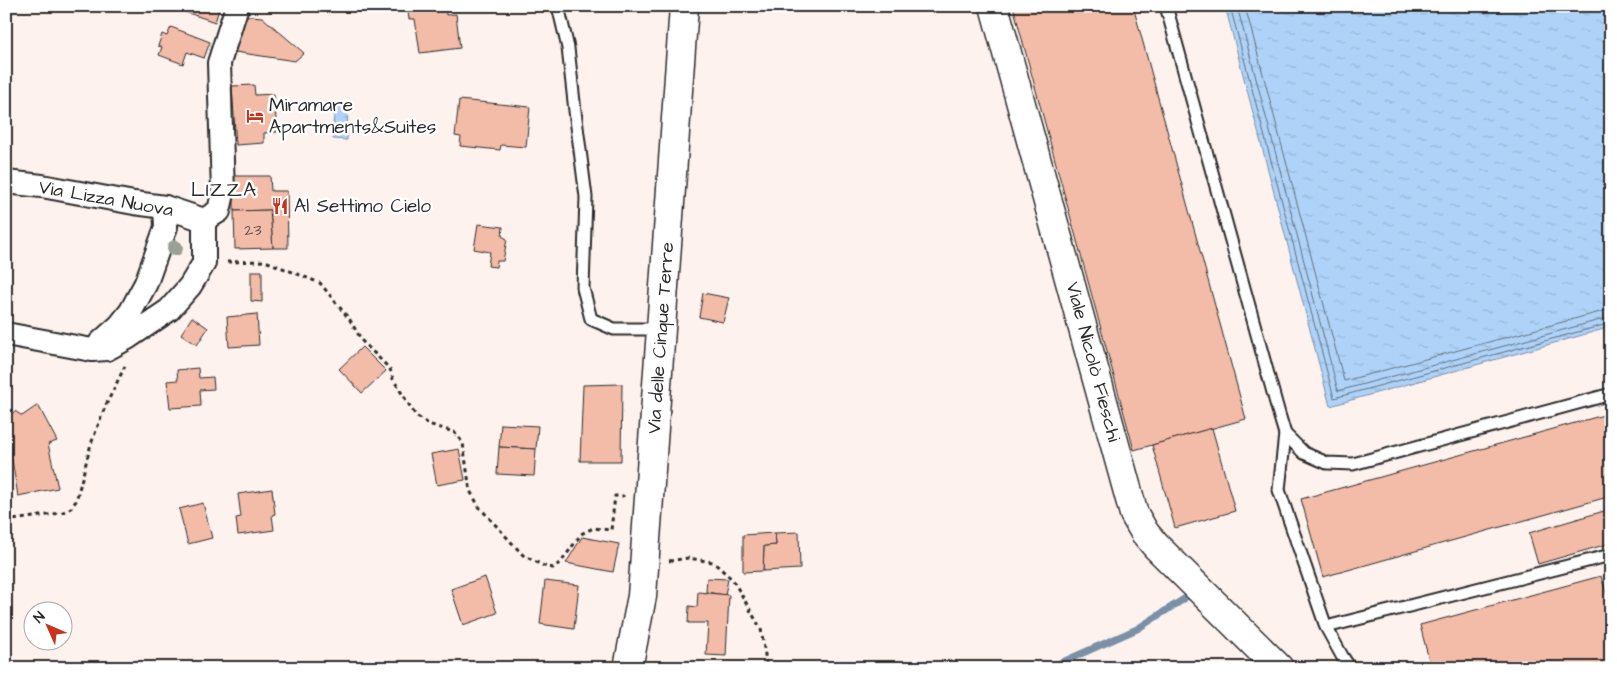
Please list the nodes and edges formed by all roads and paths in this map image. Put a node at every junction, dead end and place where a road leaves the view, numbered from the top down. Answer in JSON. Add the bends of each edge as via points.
{"nodes":[{"id":1,"x":237,"y":6,"type":"edge"},
{"id":2,"x":558,"y":6,"type":"edge"},
{"id":3,"x":684,"y":6,"type":"edge"},
{"id":4,"x":994,"y":6,"type":"edge"},
{"id":5,"x":1166,"y":6,"type":"edge"},
{"id":6,"x":6,"y":182,"type":"edge"},
{"id":7,"x":165,"y":208,"type":"junction"},
{"id":8,"x":204,"y":220,"type":"junction"},
{"id":9,"x":204,"y":263,"type":"junction"},
{"id":10,"x":146,"y":326,"type":"junction"},
{"id":11,"x":662,"y":329,"type":"junction"},
{"id":12,"x":6,"y":334,"type":"edge"},
{"id":13,"x":92,"y":350,"type":"junction"},
{"id":14,"x":1611,"y":394,"type":"edge"},
{"id":15,"x":1285,"y":434,"type":"junction"},
{"id":16,"x":623,"y":496,"type":"dead end"},
{"id":17,"x":6,"y":521,"type":"edge"},
{"id":18,"x":1611,"y":555,"type":"edge"},
{"id":19,"x":688,"y":558,"type":"dead end"},
{"id":20,"x":1326,"y":627,"type":"junction"},
{"id":21,"x":628,"y":668,"type":"edge"},
{"id":22,"x":767,"y":668,"type":"edge"},
{"id":23,"x":1279,"y":668,"type":"edge"},
{"id":24,"x":1350,"y":668,"type":"edge"}],
"edges":[{"from":1,"to":8,"type":"street","via":[[219,62],[223,193],[219,211]]},
{"from":2,"to":11,"type":"lane","via":[[568,48],[586,197],[583,288],[592,319],[614,329]]},
{"from":3,"to":11,"type":"main road","name":"Via delle Cinque Terre"},
{"from":4,"to":23,"type":"main road","name":"Viale Nicolò Fieschi","via":[[1134,514],[1156,546]]},
{"from":5,"to":15,"type":"lane"},
{"from":6,"to":7,"type":"street","name":"Via Lizza Nuova"},
{"from":7,"to":8,"type":"street","name":"Via Lizza Nuova"},
{"from":7,"to":13,"type":"street","via":[[166,227],[146,283],[119,326]]},
{"from":8,"to":9,"type":"street"},
{"from":9,"to":10,"type":"street","via":[[190,286],[169,310]]},
{"from":9,"to":16,"type":"path","via":[[265,261],[320,283],[350,320],[362,341],[390,369],[416,416],[428,424],[454,432],[463,443],[470,491],[480,508],[523,555],[553,568],[581,534],[592,528],[611,530],[615,496]]},
{"from":10,"to":13,"type":"street","via":[[107,348]]},
{"from":10,"to":17,"type":"path","via":[[104,407],[76,501],[71,508],[61,513]]},
{"from":11,"to":21,"type":"main road","name":"Via delle Cinque Terre","via":[[642,596]]},
{"from":12,"to":13,"type":"street"},
{"from":14,"to":15,"type":"lane","via":[[1353,464],[1327,463],[1304,453]]},
{"from":15,"to":20,"type":"lane","via":[[1279,490]]},
{"from":18,"to":20,"type":"lane"},
{"from":19,"to":22,"type":"path","via":[[712,562],[733,580],[761,629]]},
{"from":20,"to":24,"type":"lane"}]}
